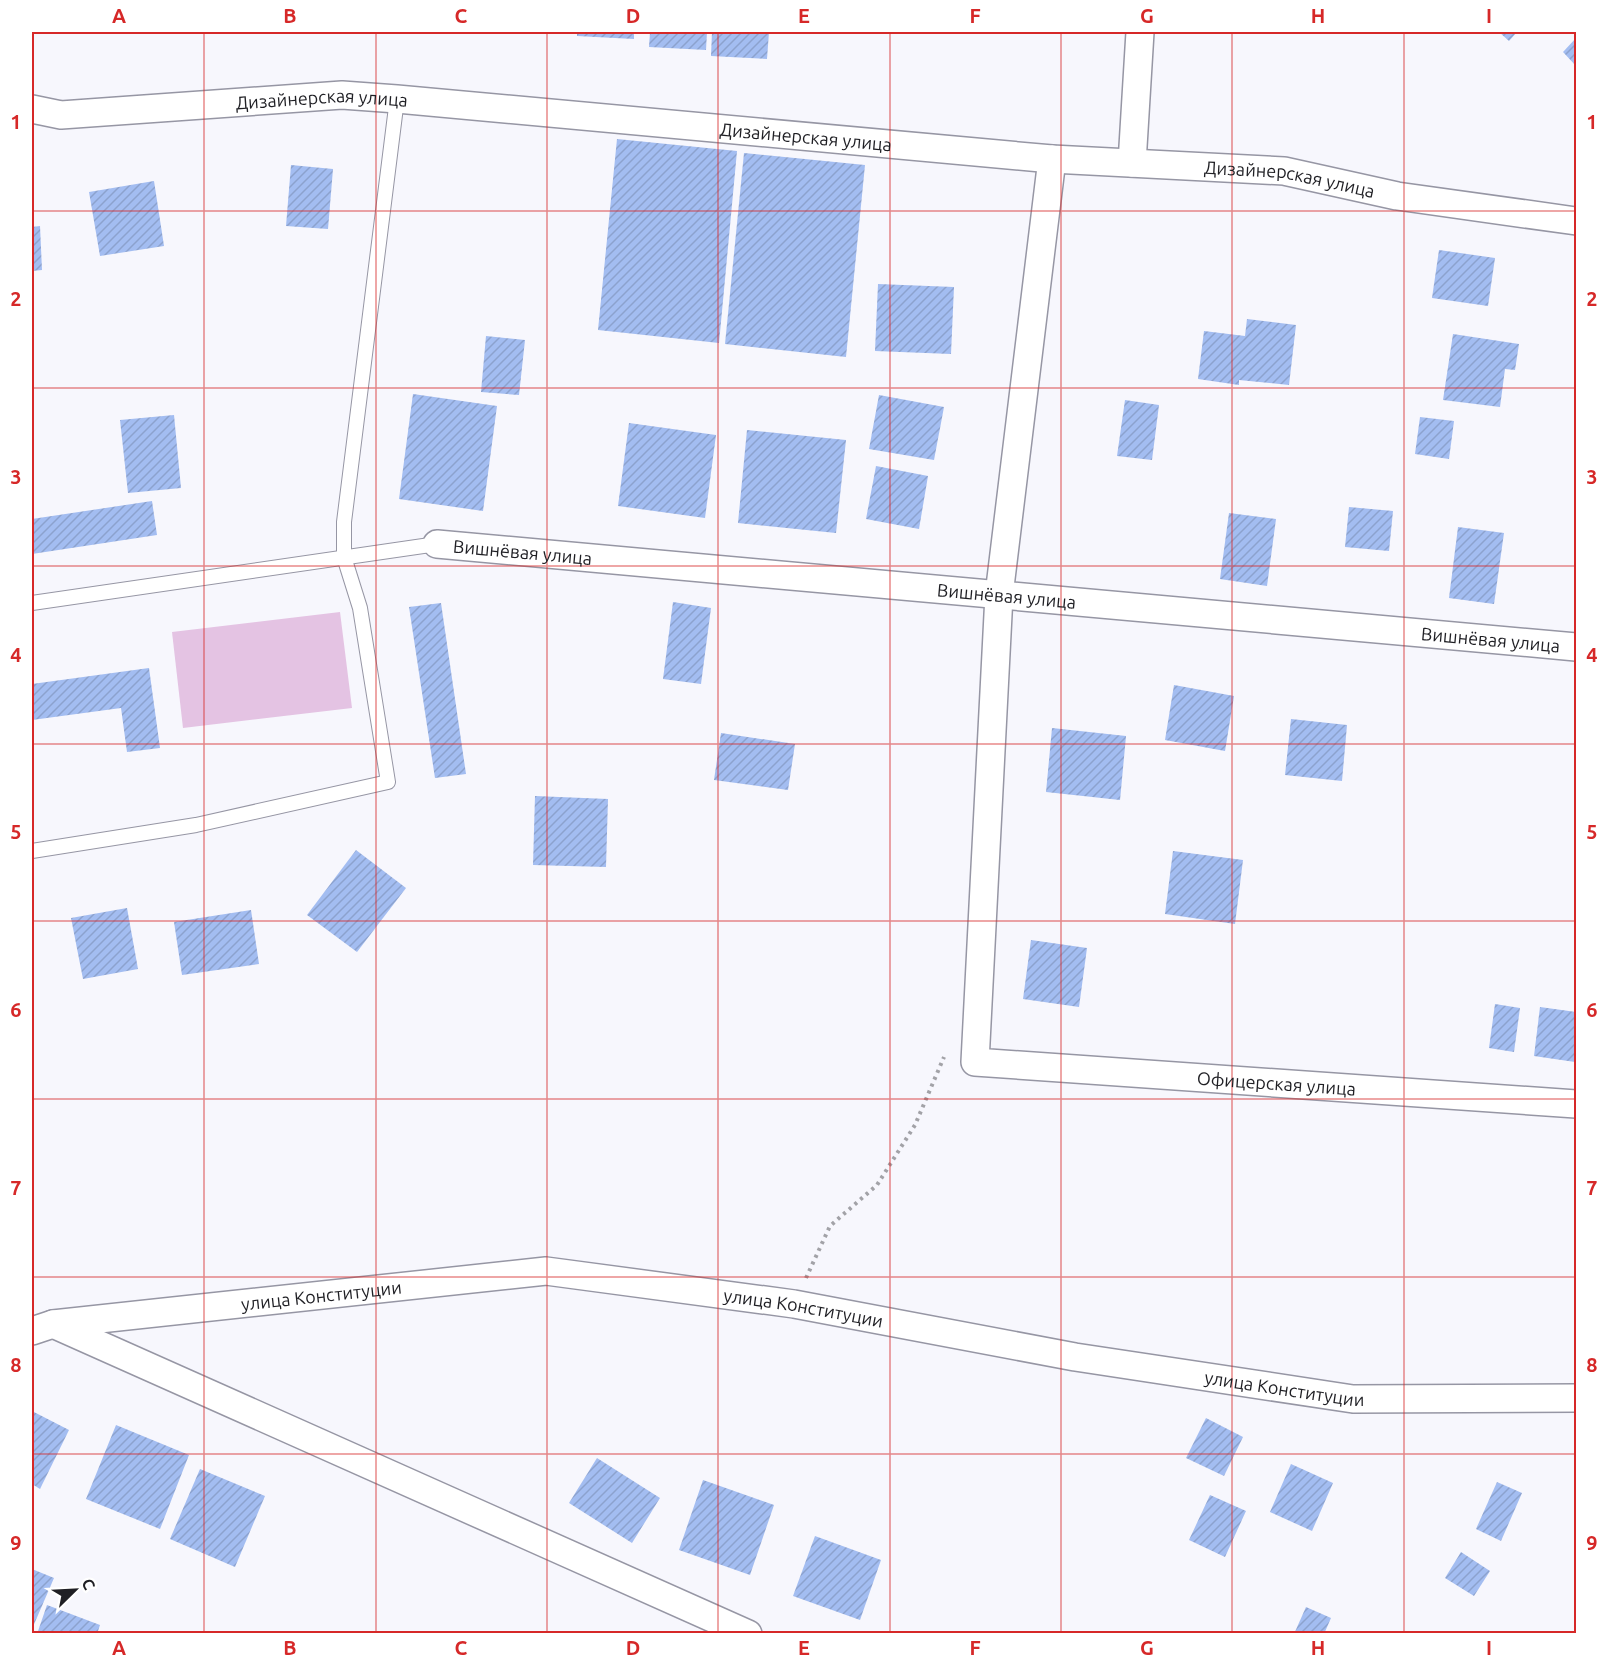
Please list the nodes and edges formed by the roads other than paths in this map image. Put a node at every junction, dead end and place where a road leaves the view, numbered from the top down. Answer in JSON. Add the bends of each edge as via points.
{"nodes":[{"id":1,"x":1140,"y":32,"type":"edge"},
{"id":2,"x":397,"y":99,"type":"junction"},
{"id":3,"x":32,"y":109,"type":"edge"},
{"id":4,"x":1052,"y":159,"type":"junction"},
{"id":5,"x":1132,"y":164,"type":"junction"},
{"id":6,"x":1576,"y":221,"type":"edge"},
{"id":7,"x":437,"y":544,"type":"joint"},
{"id":8,"x":344,"y":557,"type":"junction"},
{"id":9,"x":999,"y":595,"type":"junction"},
{"id":10,"x":32,"y":603,"type":"edge"},
{"id":11,"x":1576,"y":647,"type":"edge"},
{"id":12,"x":32,"y":851,"type":"edge"},
{"id":13,"x":1576,"y":1104,"type":"edge"},
{"id":14,"x":42,"y":1327,"type":"edge"},
{"id":15,"x":1576,"y":1398,"type":"edge"},
{"id":16,"x":748,"y":1634,"type":"edge"}],
"edges":[{"from":1,"to":5,"type":"street"},
{"from":2,"to":3,"type":"street","name":"Дизайнерская улица","via":[[342,95],[61,115]]},
{"from":2,"to":4,"type":"street","name":"Дизайнерская улица"},
{"from":2,"to":8,"type":"lane","via":[[344,522]]},
{"from":4,"to":5,"type":"street","name":"Дизайнерская улица"},
{"from":4,"to":9,"type":"street"},
{"from":5,"to":6,"type":"street","name":"Дизайнерская улица","via":[[1284,171],[1397,196]]},
{"from":7,"to":8,"type":"lane"},
{"from":7,"to":9,"type":"street","name":"Вишнёвая улица"},
{"from":8,"to":10,"type":"lane"},
{"from":8,"to":12,"type":"lane","via":[[360,609],[388,782],[196,825]]},
{"from":9,"to":11,"type":"street","name":"Вишнёвая улица"},
{"from":9,"to":13,"type":"street","name":"Офицерская улица","via":[[975,1062]]},
{"from":14,"to":15,"type":"street","name":"улица Конституции","via":[[546,1271],[794,1304],[1075,1357],[1353,1399]]},
{"from":14,"to":16,"type":"street"}]}
